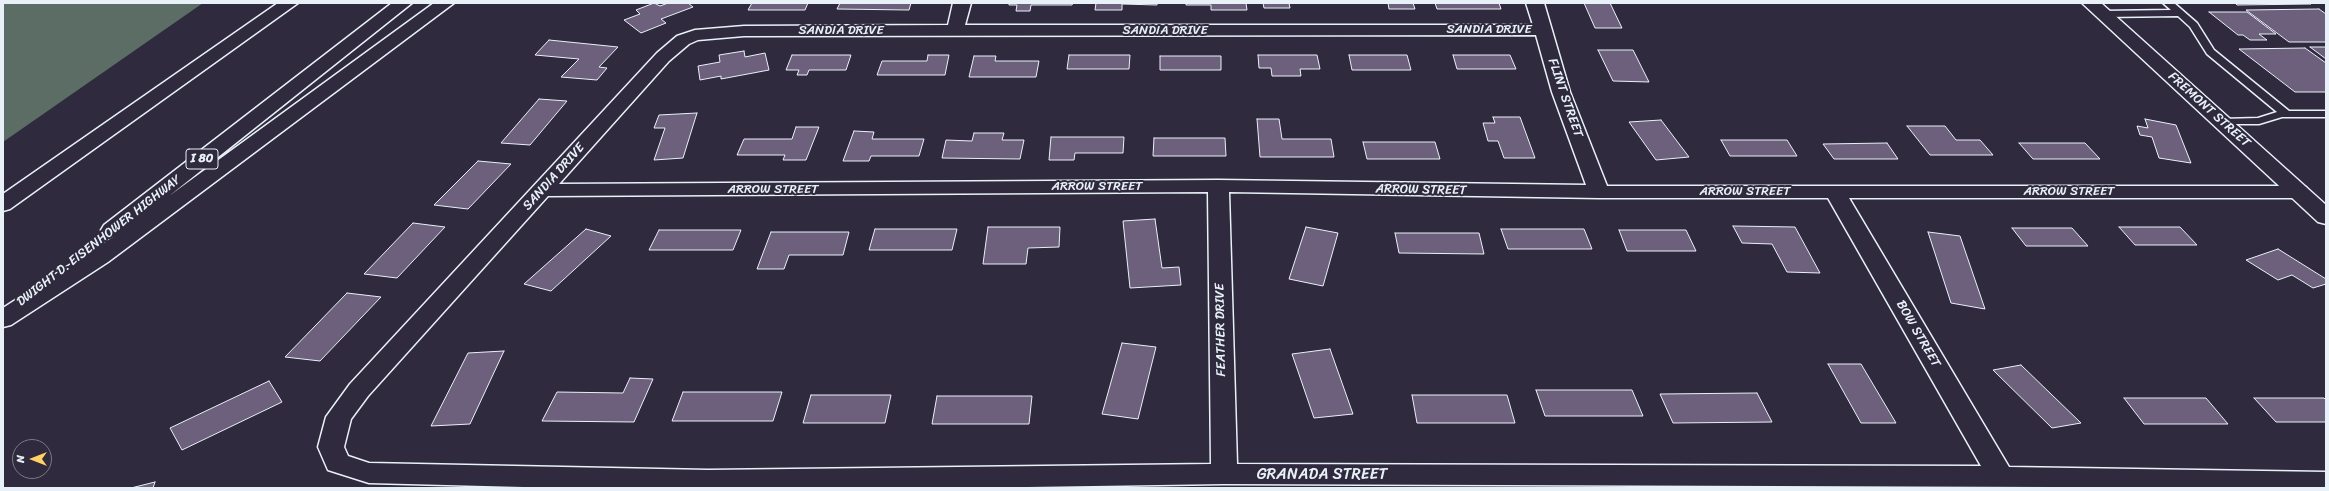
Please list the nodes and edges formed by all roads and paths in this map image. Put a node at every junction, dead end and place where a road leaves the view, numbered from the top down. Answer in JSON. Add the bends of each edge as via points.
{"nodes":[{"id":1,"x":289,"y":3,"type":"edge"},
{"id":2,"x":403,"y":3,"type":"edge"},
{"id":3,"x":445,"y":3,"type":"edge"},
{"id":4,"x":962,"y":3,"type":"edge"},
{"id":5,"x":1535,"y":3,"type":"edge"},
{"id":6,"x":2168,"y":3,"type":"edge"},
{"id":7,"x":2097,"y":8,"type":"edge"},
{"id":8,"x":2180,"y":13,"type":"junction"},
{"id":9,"x":1543,"y":30,"type":"junction"},
{"id":10,"x":955,"y":31,"type":"junction"},
{"id":11,"x":2286,"y":114,"type":"junction"},
{"id":12,"x":2326,"y":114,"type":"edge"},
{"id":13,"x":2222,"y":122,"type":"junction"},
{"id":14,"x":1218,"y":186,"type":"junction"},
{"id":15,"x":542,"y":190,"type":"junction"},
{"id":16,"x":1599,"y":192,"type":"junction"},
{"id":17,"x":1835,"y":192,"type":"junction"},
{"id":18,"x":2300,"y":192,"type":"junction"},
{"id":19,"x":3,"y":204,"type":"edge"},
{"id":20,"x":2326,"y":217,"type":"edge"},
{"id":21,"x":3,"y":318,"type":"edge"},
{"id":22,"x":331,"y":447,"type":"joint"},
{"id":23,"x":1224,"y":474,"type":"junction"},
{"id":24,"x":2001,"y":477,"type":"junction"},
{"id":25,"x":2326,"y":483,"type":"edge"},
{"id":26,"x":707,"y":485,"type":"edge"}],
"edges":[{"from":1,"to":19,"type":"main road"},
{"from":2,"to":21,"type":"main road","name":"DWIGHT D. EISENHOWER HIGHWAY","number":"I 80"},
{"from":3,"to":21,"type":"main road","via":[[100,257]]},
{"from":4,"to":10,"type":"main road"},
{"from":5,"to":9,"type":"main road","name":"FLINT STREET"},
{"from":6,"to":8,"type":"lane"},
{"from":7,"to":8,"type":"lane"},
{"from":7,"to":13,"type":"main road","name":"FREMONT STREET"},
{"from":8,"to":11,"type":"lane","via":[[2194,26],[2210,52]]},
{"from":9,"to":10,"type":"main road","name":"SANDIA DRIVE"},
{"from":9,"to":16,"type":"main road","name":"FLINT STREET","via":[[1561,92]]},
{"from":10,"to":15,"type":"main road","name":"SANDIA DRIVE","via":[[744,31],[695,35],[683,40],[663,57]]},
{"from":11,"to":12,"type":"lane"},
{"from":11,"to":13,"type":"lane","via":[[2259,121]]},
{"from":13,"to":18,"type":"main road","name":"FREMONT STREET"},
{"from":14,"to":15,"type":"main road","name":"ARROW STREET"},
{"from":14,"to":16,"type":"main road","name":"ARROW STREET"},
{"from":14,"to":23,"type":"main road","name":"FEATHER DRIVE"},
{"from":15,"to":22,"type":"main road","name":"SANDIA DRIVE","via":[[359,390],[338,417]]},
{"from":16,"to":17,"type":"main road","name":"ARROW STREET"},
{"from":17,"to":18,"type":"main road","name":"ARROW STREET"},
{"from":17,"to":24,"type":"main road","name":"BOW STREET"},
{"from":18,"to":20,"type":"main road","name":"FREMONT STREET"},
{"from":22,"to":26,"type":"main road","name":"GRANADA STREET","via":[[337,463],[369,473]]},
{"from":23,"to":24,"type":"main road","name":"GRANADA STREET"},
{"from":23,"to":26,"type":"main road","name":"GRANADA STREET"},
{"from":24,"to":25,"type":"main road","name":"GRANADA STREET"}]}
